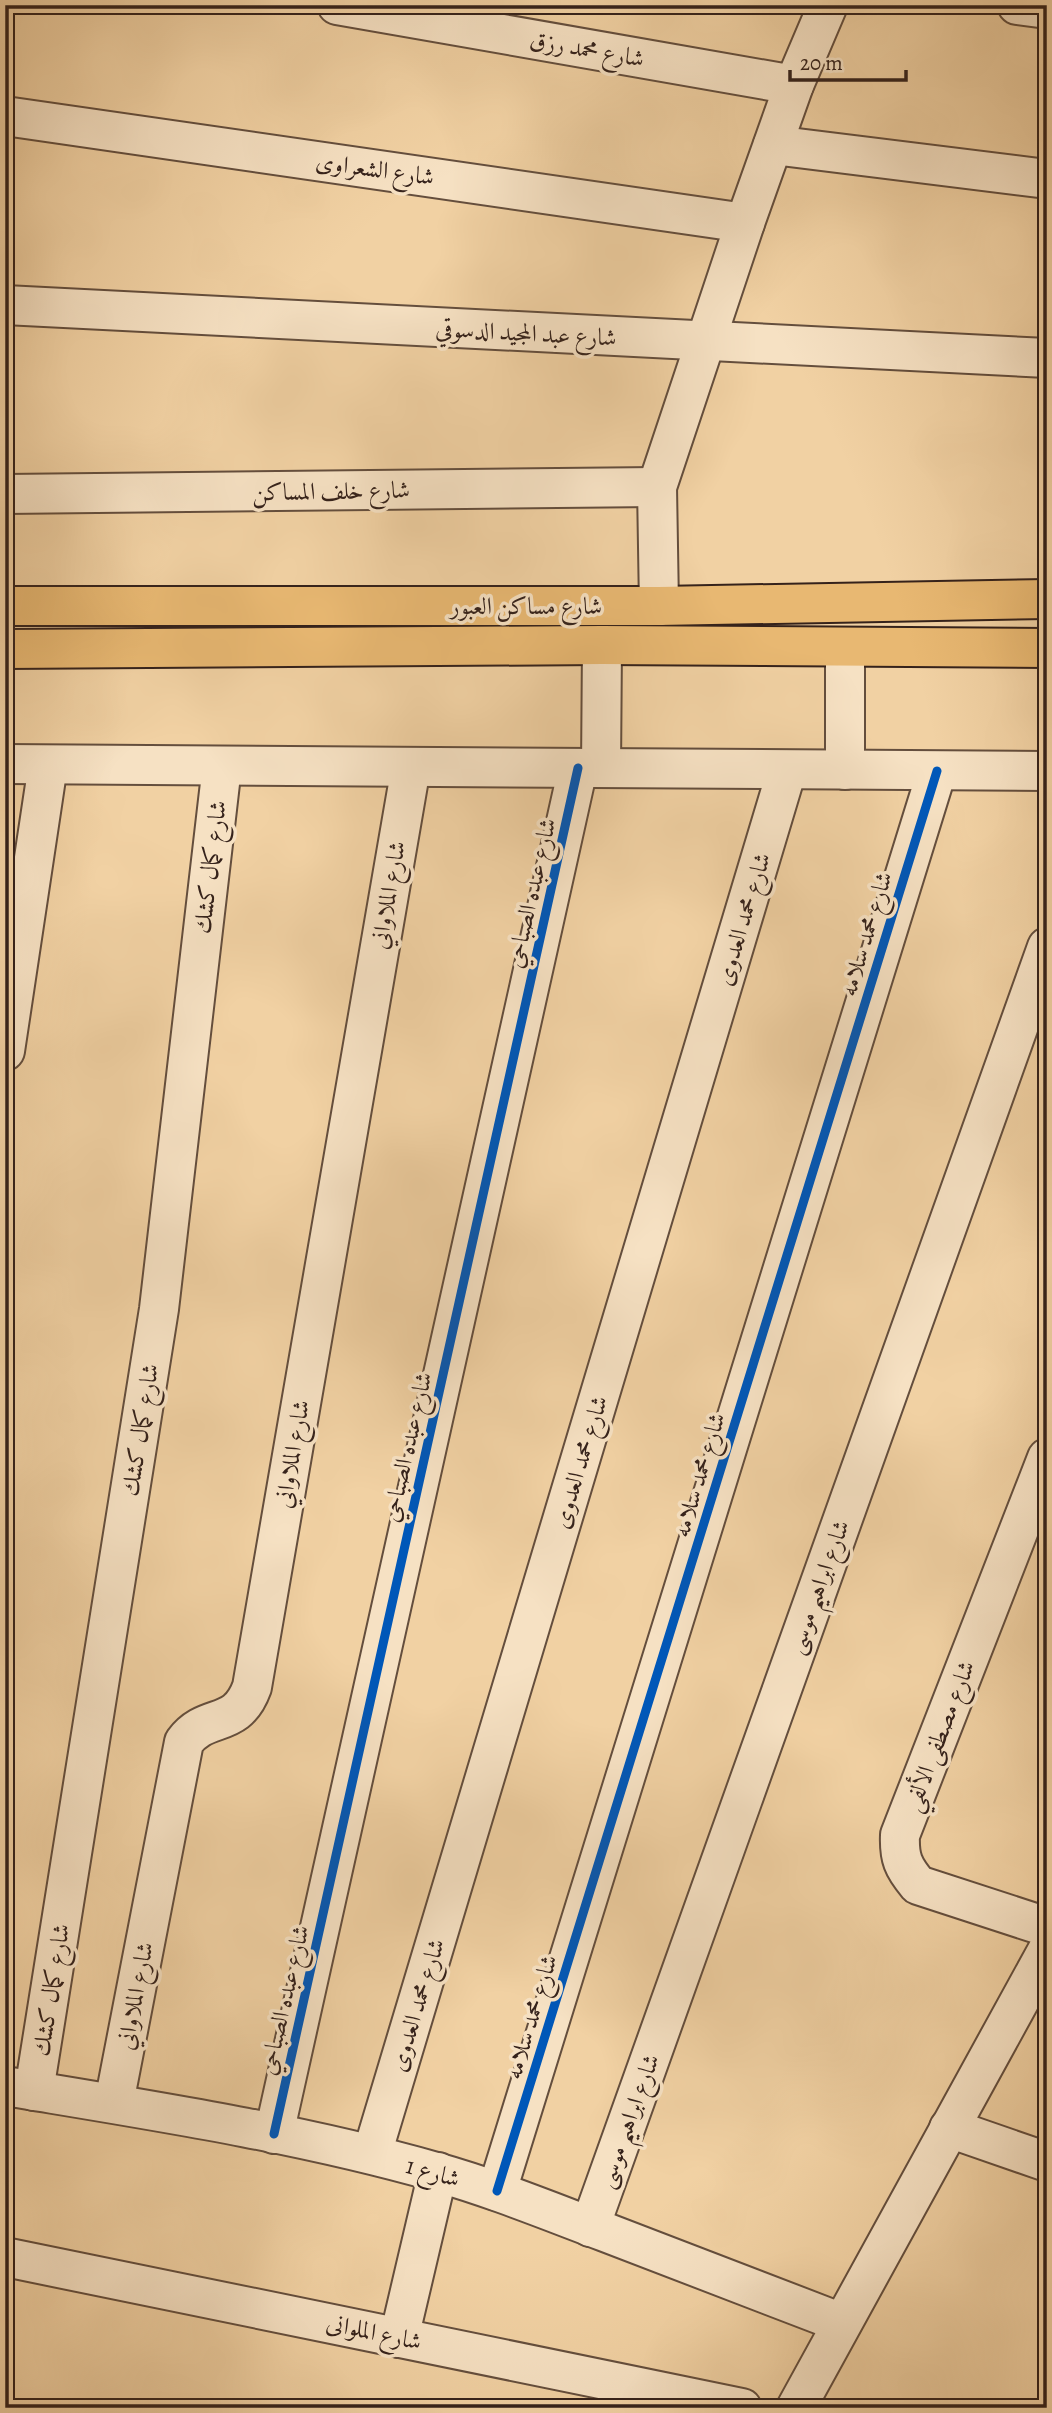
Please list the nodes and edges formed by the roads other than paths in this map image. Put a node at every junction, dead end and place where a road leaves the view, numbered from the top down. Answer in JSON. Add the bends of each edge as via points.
{"nodes":[{"id":1,"x":337,"y":5,"type":"edge"},
{"id":2,"x":828,"y":5,"type":"edge"},
{"id":3,"x":1017,"y":5,"type":"edge"},
{"id":4,"x":1047,"y":9,"type":"edge"},
{"id":5,"x":794,"y":85,"type":"junction"},
{"id":6,"x":5,"y":116,"type":"edge"},
{"id":7,"x":773,"y":145,"type":"junction"},
{"id":8,"x":1047,"y":179,"type":"edge"},
{"id":9,"x":745,"y":223,"type":"junction"},
{"id":10,"x":5,"y":305,"type":"edge"},
{"id":11,"x":706,"y":342,"type":"junction"},
{"id":12,"x":1047,"y":358,"type":"edge"},
{"id":13,"x":657,"y":487,"type":"junction"},
{"id":14,"x":5,"y":494,"type":"edge"},
{"id":15,"x":1047,"y":599,"type":"edge"},
{"id":16,"x":5,"y":606,"type":"edge"},
{"id":17,"x":659,"y":606,"type":"junction"},
{"id":18,"x":602,"y":645,"type":"junction"},
{"id":19,"x":845,"y":648,"type":"junction"},
{"id":20,"x":1047,"y":648,"type":"edge"},
{"id":21,"x":5,"y":649,"type":"edge"},
{"id":22,"x":5,"y":764,"type":"edge"},
{"id":23,"x":48,"y":765,"type":"junction"},
{"id":24,"x":222,"y":766,"type":"junction"},
{"id":25,"x":411,"y":767,"type":"junction"},
{"id":26,"x":589,"y":768,"type":"junction"},
{"id":27,"x":788,"y":770,"type":"junction"},
{"id":28,"x":845,"y":770,"type":"junction"},
{"id":29,"x":937,"y":771,"type":"junction"},
{"id":30,"x":1047,"y":771,"type":"edge"},
{"id":31,"x":1047,"y":947,"type":"edge"},
{"id":32,"x":5,"y":1051,"type":"edge"},
{"id":33,"x":1047,"y":1458,"type":"edge"},
{"id":34,"x":1045,"y":1950,"type":"edge"},
{"id":35,"x":20,"y":2088,"type":"edge"},
{"id":36,"x":114,"y":2103,"type":"junction"},
{"id":37,"x":950,"y":2128,"type":"junction"},
{"id":38,"x":274,"y":2134,"type":"junction"},
{"id":39,"x":372,"y":2154,"type":"junction"},
{"id":40,"x":1047,"y":2162,"type":"edge"},
{"id":41,"x":438,"y":2172,"type":"junction"},
{"id":42,"x":497,"y":2191,"type":"junction"},
{"id":43,"x":590,"y":2227,"type":"junction"},
{"id":44,"x":5,"y":2257,"type":"edge"},
{"id":45,"x":842,"y":2323,"type":"junction"},
{"id":46,"x":399,"y":2338,"type":"junction"},
{"id":47,"x":742,"y":2408,"type":"edge"},
{"id":48,"x":796,"y":2408,"type":"edge"}],
"edges":[{"from":1,"to":5,"type":"street","name":"شارع محمد رزق"},
{"from":2,"to":5,"type":"street"},
{"from":3,"to":4,"type":"street"},
{"from":5,"to":7,"type":"street"},
{"from":6,"to":9,"type":"street","name":"شارع الشعراوى"},
{"from":7,"to":8,"type":"street"},
{"from":7,"to":9,"type":"street"},
{"from":9,"to":11,"type":"street"},
{"from":10,"to":11,"type":"street","name":"شارع عبد المجيد الدسوقي"},
{"from":11,"to":12,"type":"street","name":"شارع عبد المجيد الدسوقي"},
{"from":11,"to":13,"type":"street"},
{"from":13,"to":14,"type":"street","name":"شارع خلف المساكن"},
{"from":13,"to":17,"type":"street"},
{"from":15,"to":17,"type":"main road","name":"شارع مساكن العبور"},
{"from":16,"to":17,"type":"main road","name":"شارع مساكن العبور"},
{"from":18,"to":19,"type":"main road","name":"شارع مساكن العبور"},
{"from":18,"to":21,"type":"main road","name":"شارع مساكن العبور"},
{"from":18,"to":26,"type":"street","name":"شارع عبده الصباحي"},
{"from":19,"to":20,"type":"main road","name":"شارع مساكن العبور"},
{"from":19,"to":28,"type":"street"},
{"from":22,"to":23,"type":"street"},
{"from":23,"to":24,"type":"street"},
{"from":23,"to":32,"type":"street"},
{"from":24,"to":25,"type":"street"},
{"from":24,"to":35,"type":"street","name":"شارع كمال كشك","via":[[157,1322]]},
{"from":25,"to":26,"type":"street"},
{"from":25,"to":36,"type":"street","name":"شارع الملاواني","via":[[252,1687],[237,1713],[199,1726],[184,1742]]},
{"from":26,"to":27,"type":"street"},
{"from":26,"to":38,"type":"street","name":"شارع عبده الصباحي"},
{"from":27,"to":28,"type":"street"},
{"from":27,"to":39,"type":"street","name":"شارع محمد العدوى"},
{"from":28,"to":29,"type":"street"},
{"from":29,"to":30,"type":"street"},
{"from":29,"to":42,"type":"street","name":"شارع محمد سلامه"},
{"from":31,"to":43,"type":"street","name":"شارع ابراهيم موسى"},
{"from":33,"to":34,"type":"street","name":"شارع مصطفى الألفي","via":[[900,1835],[906,1871],[918,1885]]},
{"from":34,"to":37,"type":"street"},
{"from":35,"to":36,"type":"street","name":"شارع 1"},
{"from":36,"to":38,"type":"street","name":"شارع 1"},
{"from":37,"to":40,"type":"street"},
{"from":37,"to":45,"type":"street"},
{"from":38,"to":39,"type":"street","name":"شارع 1"},
{"from":39,"to":41,"type":"street","name":"شارع 1"},
{"from":41,"to":42,"type":"street","name":"شارع 1"},
{"from":41,"to":46,"type":"street"},
{"from":42,"to":43,"type":"street","name":"شارع 1"},
{"from":43,"to":45,"type":"street","name":"شارع 1"},
{"from":44,"to":46,"type":"street","name":"شارع الملوانى"},
{"from":45,"to":48,"type":"street"},
{"from":46,"to":47,"type":"street","name":"شارع الملوانى"}]}
